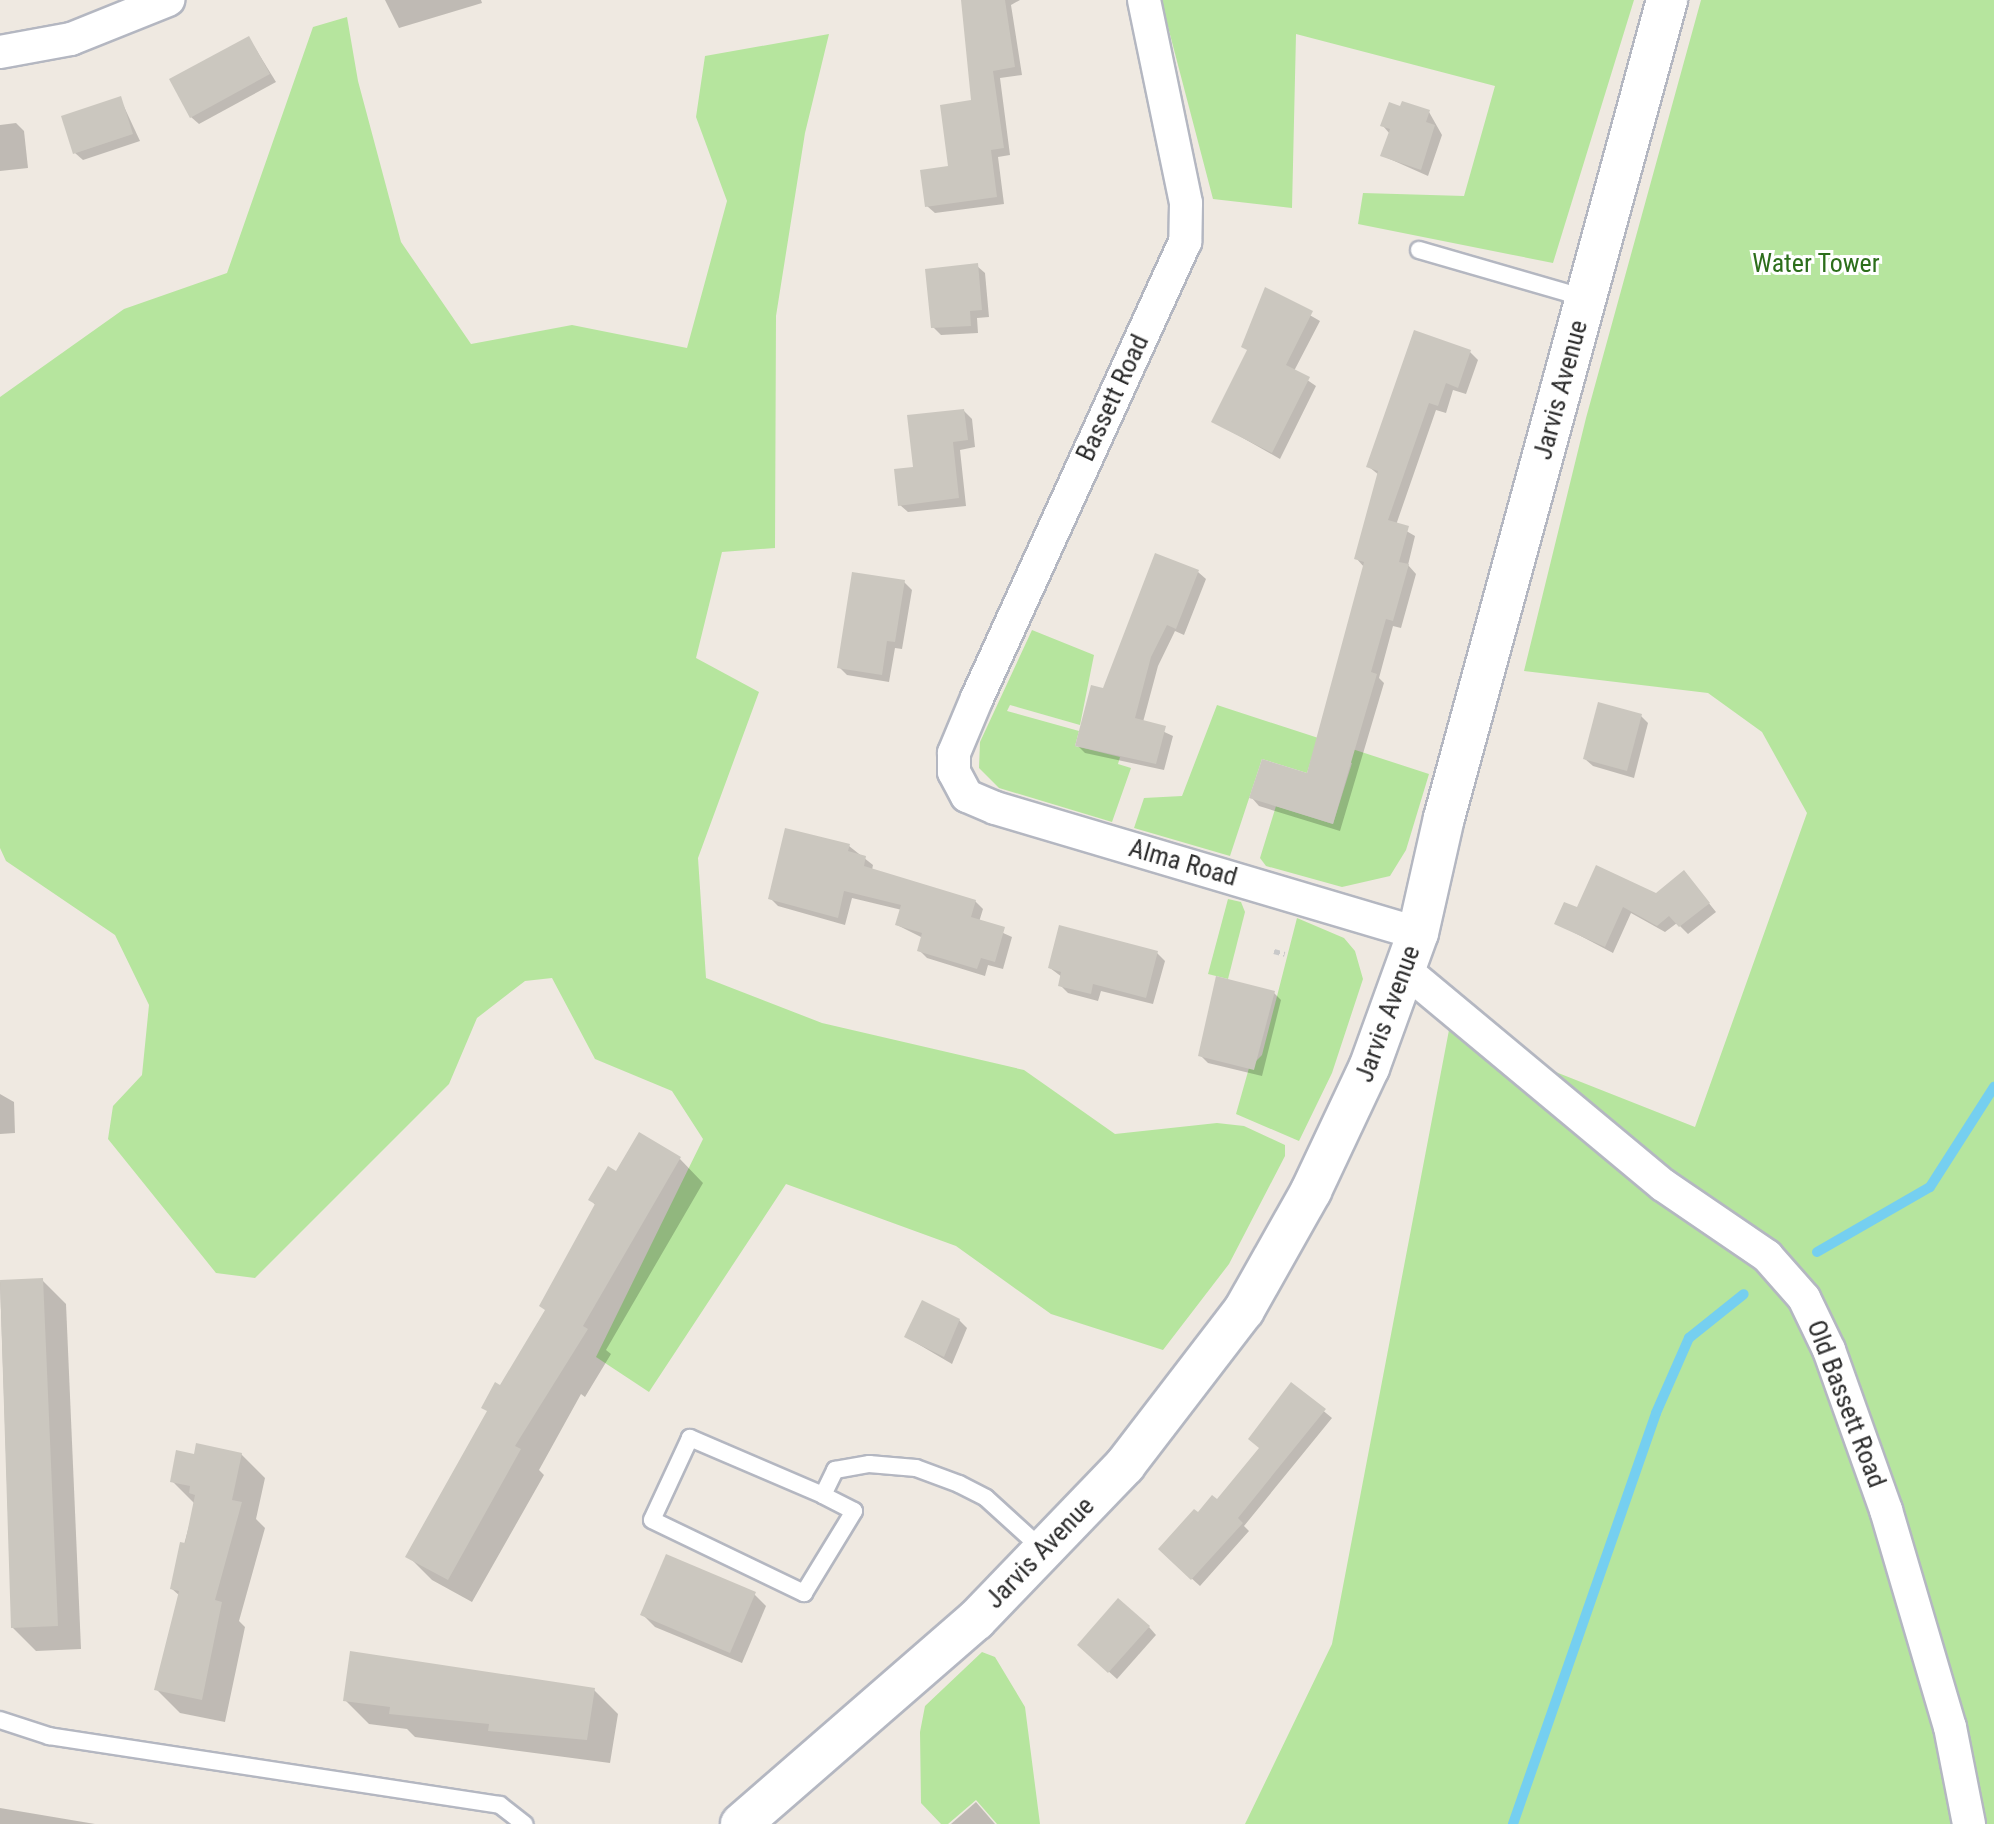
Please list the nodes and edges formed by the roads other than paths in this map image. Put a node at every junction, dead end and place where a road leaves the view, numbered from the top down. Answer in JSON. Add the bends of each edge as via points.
{"nodes":[{"id":1,"x":168,"y":0,"type":"edge"},
{"id":2,"x":1144,"y":0,"type":"edge"},
{"id":3,"x":1667,"y":0,"type":"edge"},
{"id":4,"x":0,"y":52,"type":"edge"},
{"id":5,"x":1419,"y":250,"type":"dead end"},
{"id":6,"x":1587,"y":299,"type":"junction"},
{"id":7,"x":957,"y":782,"type":"joint"},
{"id":8,"x":1418,"y":933,"type":"junction"},
{"id":9,"x":1406,"y":971,"type":"junction"},
{"id":10,"x":823,"y":1495,"type":"junction"},
{"id":11,"x":1043,"y":1551,"type":"junction"},
{"id":12,"x":0,"y":1720,"type":"edge"},
{"id":13,"x":524,"y":1824,"type":"edge"},
{"id":14,"x":741,"y":1824,"type":"edge"},
{"id":15,"x":1969,"y":1824,"type":"edge"}],
"edges":[{"from":1,"to":4,"type":"street","via":[[71,39]]},
{"from":2,"to":7,"type":"street","name":"Bassett Road","via":[[1186,203],[1185,242],[963,730],[953,764]]},
{"from":3,"to":6,"type":"street","name":"Jarvis Avenue"},
{"from":5,"to":6,"type":"lane"},
{"from":6,"to":8,"type":"street","name":"Jarvis Avenue","via":[[1444,818]]},
{"from":7,"to":8,"type":"street","name":"Alma Road","via":[[967,796],[995,808]]},
{"from":8,"to":9,"type":"street","name":"Jarvis Avenue"},
{"from":9,"to":11,"type":"street","name":"Jarvis Avenue","via":[[1338,1139],[1244,1310],[1160,1425]]},
{"from":9,"to":15,"type":"street","name":"Old Bassett Road","via":[[1663,1185],[1767,1256],[1804,1298],[1829,1350],[1886,1510],[1950,1727]]},
{"from":10,"to":10,"type":"lane","via":[[854,1511],[804,1593],[652,1520],[690,1438]]},
{"from":10,"to":11,"type":"lane","via":[[835,1470],[869,1464],[916,1468],[986,1498]]},
{"from":11,"to":14,"type":"street","name":"Jarvis Avenue","via":[[965,1630]]},
{"from":12,"to":13,"type":"lane","via":[[49,1736],[500,1805]]}]}
